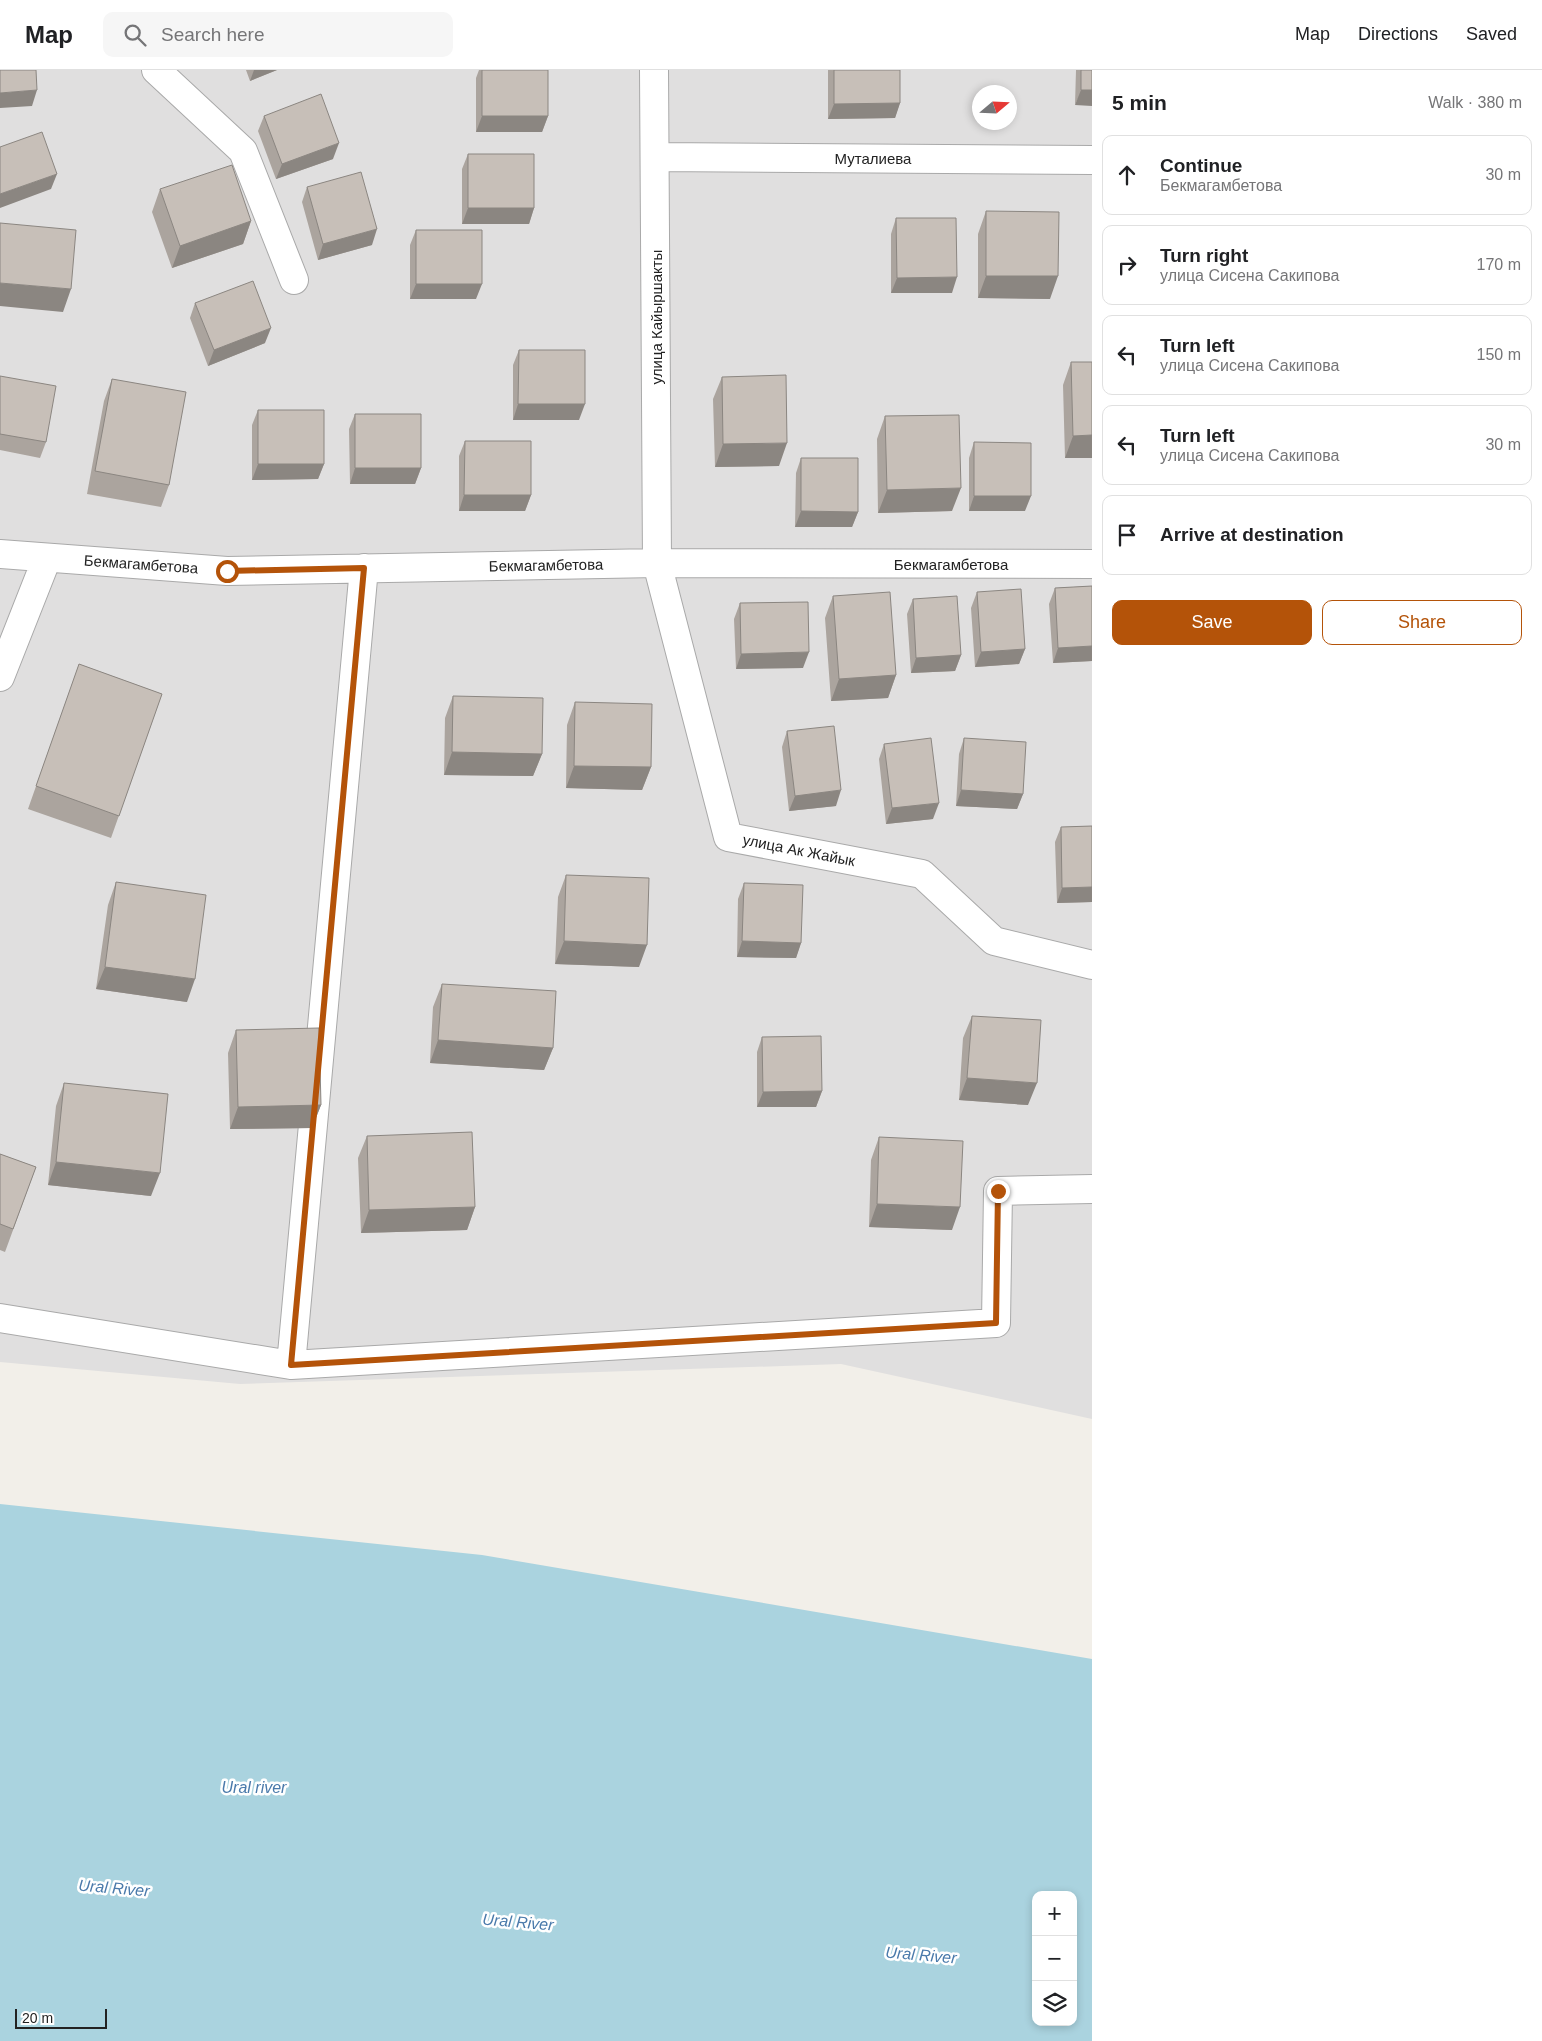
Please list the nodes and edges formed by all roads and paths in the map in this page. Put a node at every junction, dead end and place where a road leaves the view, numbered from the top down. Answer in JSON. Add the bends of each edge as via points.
{"nodes":[{"id":1,"x":156,"y":70,"type":"edge"},
{"id":2,"x":654,"y":70,"type":"edge"},
{"id":3,"x":655,"y":157,"type":"junction"},
{"id":4,"x":1092,"y":160,"type":"edge"},
{"id":5,"x":294,"y":280,"type":"dead end"},
{"id":6,"x":0,"y":554,"type":"edge"},
{"id":7,"x":47,"y":558,"type":"junction"},
{"id":8,"x":657,"y":563,"type":"junction"},
{"id":9,"x":1092,"y":564,"type":"edge"},
{"id":10,"x":364,"y":568,"type":"junction"},
{"id":11,"x":0,"y":677,"type":"edge"},
{"id":12,"x":1092,"y":965,"type":"edge"},
{"id":13,"x":1092,"y":1188,"type":"edge"},
{"id":14,"x":0,"y":1318,"type":"edge"},
{"id":15,"x":291,"y":1365,"type":"junction"}],
"edges":[{"from":1,"to":5,"type":"street","via":[[243,151]]},
{"from":2,"to":3,"type":"street","name":"улица Кайыршакты"},
{"from":3,"to":4,"type":"street","name":"Муталиева"},
{"from":3,"to":8,"type":"street","name":"улица Кайыршакты"},
{"from":6,"to":7,"type":"street","name":"Бекмагамбетова"},
{"from":7,"to":10,"type":"street","name":"Бекмагамбетова","via":[[227,571]]},
{"from":7,"to":11,"type":"street"},
{"from":8,"to":9,"type":"street","name":"Бекмагамбетова"},
{"from":8,"to":10,"type":"street","name":"Бекмагамбетова"},
{"from":8,"to":12,"type":"street","name":"улица Ак Жайык","via":[[728,837],[922,874],[994,941]]},
{"from":10,"to":15,"type":"street"},
{"from":13,"to":15,"type":"street","via":[[998,1191],[996,1323]]},
{"from":14,"to":15,"type":"street"}]}
